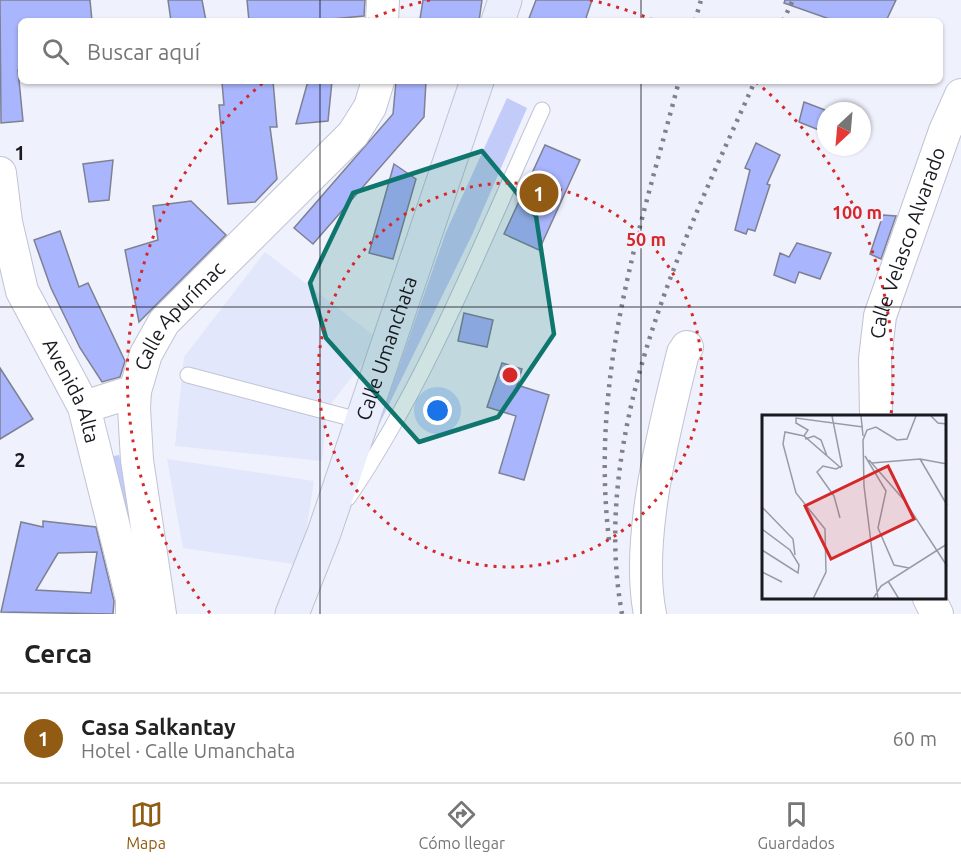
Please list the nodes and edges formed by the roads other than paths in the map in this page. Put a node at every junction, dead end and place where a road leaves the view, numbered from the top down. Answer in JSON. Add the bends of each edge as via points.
{"nodes":[{"id":1,"x":383,"y":0,"type":"edge"},
{"id":2,"x":505,"y":0,"type":"edge"},
{"id":3,"x":382,"y":18,"type":"edge"},
{"id":4,"x":499,"y":18,"type":"edge"},
{"id":5,"x":377,"y":84,"type":"edge"},
{"id":6,"x":476,"y":84,"type":"edge"},
{"id":7,"x":961,"y":95,"type":"edge"},
{"id":8,"x":542,"y":110,"type":"dead end"},
{"id":9,"x":0,"y":172,"type":"edge"},
{"id":10,"x":687,"y":347,"type":"dead end"},
{"id":11,"x":188,"y":375,"type":"dead end"},
{"id":12,"x":135,"y":391,"type":"junction"},
{"id":13,"x":84,"y":407,"type":"junction"},
{"id":14,"x":876,"y":415,"type":"edge"},
{"id":15,"x":362,"y":421,"type":"junction"},
{"id":16,"x":324,"y":533,"type":"junction"},
{"id":17,"x":930,"y":599,"type":"edge"},
{"id":18,"x":132,"y":614,"type":"edge"},
{"id":19,"x":160,"y":614,"type":"edge"},
{"id":20,"x":292,"y":614,"type":"edge"},
{"id":21,"x":650,"y":614,"type":"edge"},
{"id":22,"x":937,"y":614,"type":"edge"}],
"edges":[{"from":1,"to":3,"type":"street"},
{"from":2,"to":4,"type":"main road"},
{"from":5,"to":12,"type":"street","name":"Calle Apurímac","via":[[370,107],[353,134],[164,322],[146,354]]},
{"from":6,"to":15,"type":"main road","name":"Calle Umanchata"},
{"from":7,"to":14,"type":"street","name":"Calle Velasco Alvarado","via":[[880,316],[875,359]]},
{"from":8,"to":16,"type":"lane","via":[[443,327],[375,458]]},
{"from":9,"to":13,"type":"street","name":"Avenida Alta","via":[[6,222],[22,291]]},
{"from":10,"to":21,"type":"street","via":[[663,436],[647,542]]},
{"from":11,"to":15,"type":"lane"},
{"from":12,"to":13,"type":"street"},
{"from":12,"to":19,"type":"street","name":"Calle Apurímac","via":[[137,460]]},
{"from":13,"to":18,"type":"street","name":"Avenida Alta","via":[[132,599]]},
{"from":15,"to":16,"type":"main road","name":"Calle Umanchata"},
{"from":16,"to":20,"type":"main road","name":"Calle Umanchata"},
{"from":17,"to":22,"type":"street"}]}
